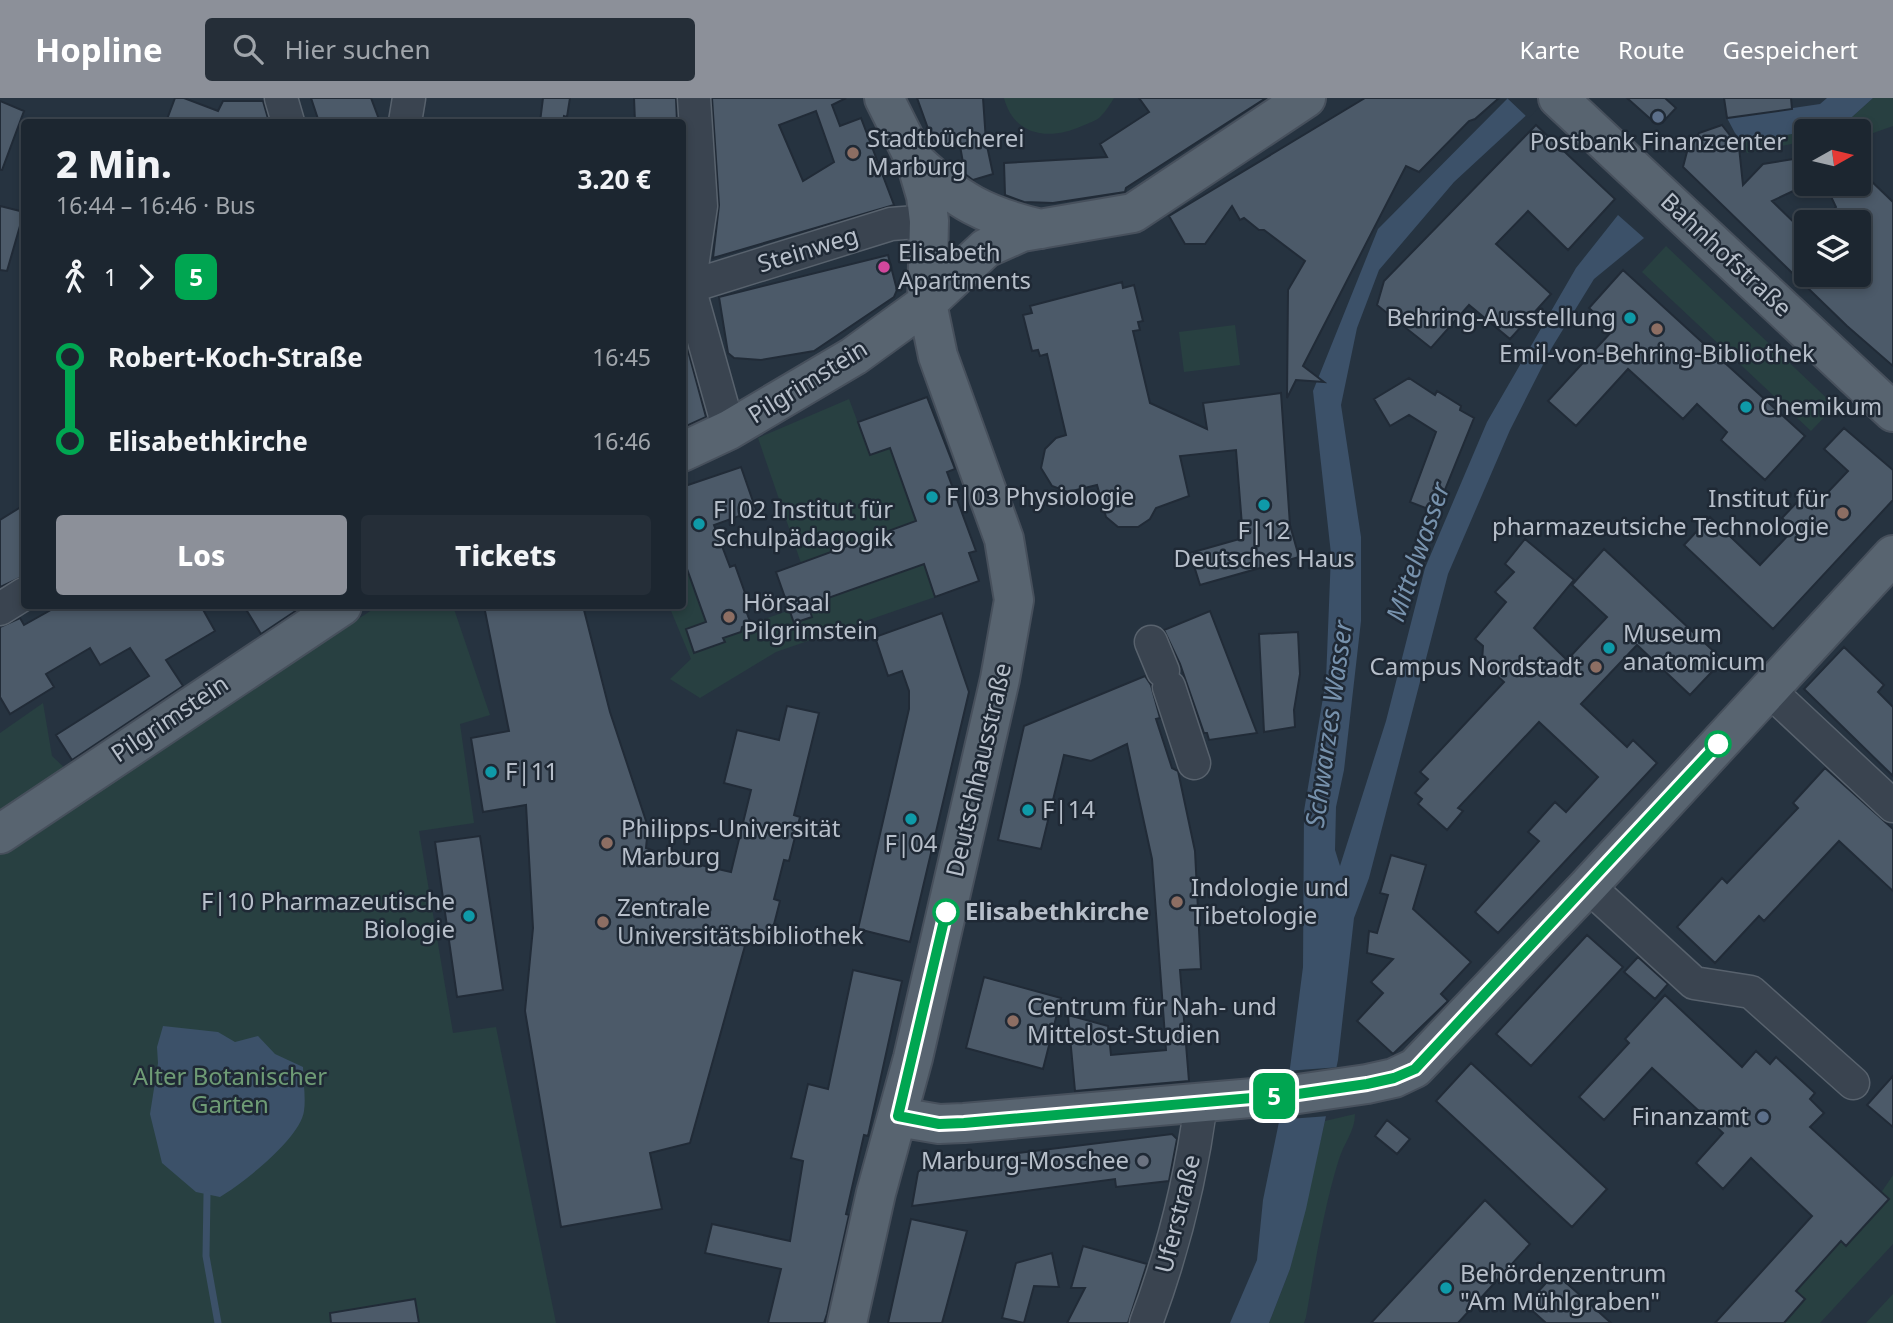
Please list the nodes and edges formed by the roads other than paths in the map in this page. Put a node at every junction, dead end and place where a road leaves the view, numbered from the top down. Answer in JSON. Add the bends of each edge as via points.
{"nodes":[{"id":1,"x":281,"y":98,"type":"edge"},
{"id":2,"x":409,"y":98,"type":"edge"},
{"id":3,"x":694,"y":98,"type":"edge"},
{"id":4,"x":884,"y":98,"type":"edge"},
{"id":5,"x":1306,"y":98,"type":"edge"},
{"id":6,"x":1559,"y":99,"type":"edge"},
{"id":7,"x":287,"y":119,"type":"edge"},
{"id":8,"x":406,"y":119,"type":"edge"},
{"id":9,"x":916,"y":162,"type":"junction"},
{"id":10,"x":929,"y":221,"type":"junction"},
{"id":11,"x":1043,"y":229,"type":"junction"},
{"id":12,"x":689,"y":242,"type":"edge"},
{"id":13,"x":687,"y":299,"type":"edge"},
{"id":14,"x":927,"y":303,"type":"junction"},
{"id":15,"x":1893,"y":412,"type":"edge"},
{"id":16,"x":729,"y":430,"type":"junction"},
{"id":17,"x":686,"y":450,"type":"edge"},
{"id":18,"x":1893,"y":555,"type":"edge"},
{"id":19,"x":338,"y":609,"type":"edge"},
{"id":20,"x":1151,"y":642,"type":"dead end"},
{"id":21,"x":1769,"y":690,"type":"junction"},
{"id":22,"x":1194,"y":763,"type":"dead end"},
{"id":23,"x":1893,"y":806,"type":"edge"},
{"id":24,"x":0,"y":834,"type":"edge"},
{"id":25,"x":1588,"y":886,"type":"junction"},
{"id":26,"x":1853,"y":1083,"type":"dead end"},
{"id":27,"x":1201,"y":1103,"type":"junction"},
{"id":28,"x":898,"y":1116,"type":"junction"},
{"id":29,"x":847,"y":1323,"type":"edge"},
{"id":30,"x":1146,"y":1323,"type":"edge"}],
"edges":[{"from":1,"to":7,"type":"street"},
{"from":2,"to":8,"type":"street"},
{"from":3,"to":12,"type":"street","via":[[701,206]]},
{"from":4,"to":9,"type":"main road"},
{"from":5,"to":11,"type":"main road","name":"Pilgrimstein","via":[[1133,213]]},
{"from":6,"to":15,"type":"main road","name":"Bahnhofstraße"},
{"from":9,"to":10,"type":"main road","name":"Deutschhausstraße"},
{"from":9,"to":11,"type":"main road","via":[[973,208]]},
{"from":10,"to":13,"type":"street","name":"Steinweg","via":[[891,224]]},
{"from":10,"to":14,"type":"main road","name":"Deutschhausstraße"},
{"from":11,"to":14,"type":"main road","name":"Pilgrimstein","via":[[1022,232],[986,248]]},
{"from":12,"to":13,"type":"street","via":[[694,270]]},
{"from":13,"to":16,"type":"street"},
{"from":14,"to":16,"type":"main road","name":"Pilgrimstein","via":[[853,356]]},
{"from":14,"to":28,"type":"main road","name":"Deutschhausstraße","via":[[938,356],[1004,539],[1014,600],[1000,679]]},
{"from":16,"to":17,"type":"main road","name":"Pilgrimstein"},
{"from":18,"to":21,"type":"main road"},
{"from":19,"to":24,"type":"main road","name":"Pilgrimstein"},
{"from":20,"to":22,"type":"street"},
{"from":21,"to":23,"type":"street"},
{"from":21,"to":25,"type":"main road"},
{"from":25,"to":26,"type":"street","via":[[1694,983],[1751,992]]},
{"from":25,"to":27,"type":"main road","via":[[1415,1069],[1343,1088]]},
{"from":27,"to":28,"type":"main road","via":[[964,1123],[939,1124]]},
{"from":27,"to":30,"type":"street","name":"Uferstraße","via":[[1188,1188]]},
{"from":28,"to":29,"type":"main road","name":"Deutschhausstraße"}]}
